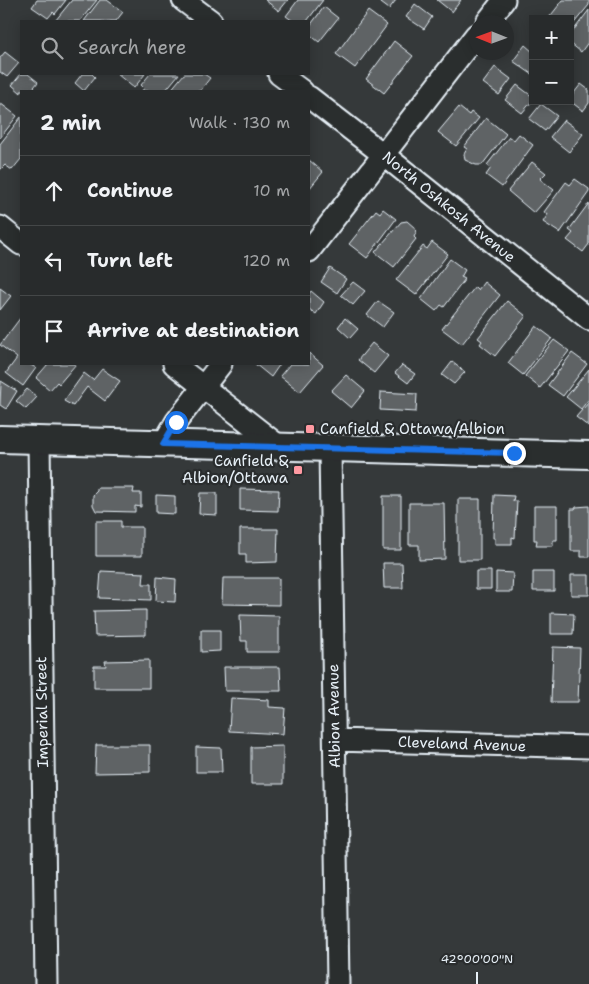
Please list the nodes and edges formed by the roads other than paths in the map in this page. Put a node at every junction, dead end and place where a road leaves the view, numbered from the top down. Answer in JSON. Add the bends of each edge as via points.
{"nodes":[{"id":1,"x":183,"y":0,"type":"edge"},
{"id":2,"x":504,"y":0,"type":"edge"},
{"id":3,"x":492,"y":15,"type":"edge"},
{"id":4,"x":210,"y":20,"type":"edge"},
{"id":5,"x":469,"y":44,"type":"edge"},
{"id":6,"x":280,"y":75,"type":"edge"},
{"id":7,"x":301,"y":90,"type":"edge"},
{"id":8,"x":310,"y":98,"type":"edge"},
{"id":9,"x":384,"y":154,"type":"junction"},
{"id":10,"x":0,"y":227,"type":"edge"},
{"id":11,"x":20,"y":243,"type":"edge"},
{"id":12,"x":310,"y":250,"type":"edge"},
{"id":13,"x":589,"y":319,"type":"edge"},
{"id":14,"x":175,"y":365,"type":"edge"},
{"id":15,"x":220,"y":365,"type":"edge"},
{"id":16,"x":203,"y":386,"type":"junction"},
{"id":17,"x":0,"y":440,"type":"edge"},
{"id":18,"x":39,"y":441,"type":"junction"},
{"id":19,"x":163,"y":444,"type":"junction"},
{"id":20,"x":280,"y":446,"type":"junction"},
{"id":21,"x":330,"y":448,"type":"junction"},
{"id":22,"x":589,"y":455,"type":"edge"},
{"id":23,"x":335,"y":740,"type":"junction"},
{"id":24,"x":589,"y":747,"type":"edge"},
{"id":25,"x":46,"y":984,"type":"edge"},
{"id":26,"x":338,"y":984,"type":"edge"}],
"edges":[{"from":1,"to":4,"type":"street"},
{"from":2,"to":3,"type":"street"},
{"from":5,"to":9,"type":"street"},
{"from":6,"to":7,"type":"street"},
{"from":8,"to":9,"type":"street","name":"North Oshkosh Avenue"},
{"from":9,"to":12,"type":"street"},
{"from":9,"to":13,"type":"street","name":"North Oshkosh Avenue"},
{"from":10,"to":11,"type":"street"},
{"from":14,"to":16,"type":"street"},
{"from":15,"to":16,"type":"street"},
{"from":16,"to":19,"type":"street"},
{"from":16,"to":20,"type":"street"},
{"from":17,"to":18,"type":"street"},
{"from":18,"to":19,"type":"street"},
{"from":18,"to":25,"type":"street","name":"Imperial Street"},
{"from":19,"to":20,"type":"street"},
{"from":20,"to":21,"type":"street"},
{"from":21,"to":22,"type":"street"},
{"from":21,"to":23,"type":"street","name":"Albion Avenue"},
{"from":23,"to":24,"type":"street","name":"Cleveland Avenue"},
{"from":23,"to":26,"type":"street","name":"Albion Avenue"}]}
